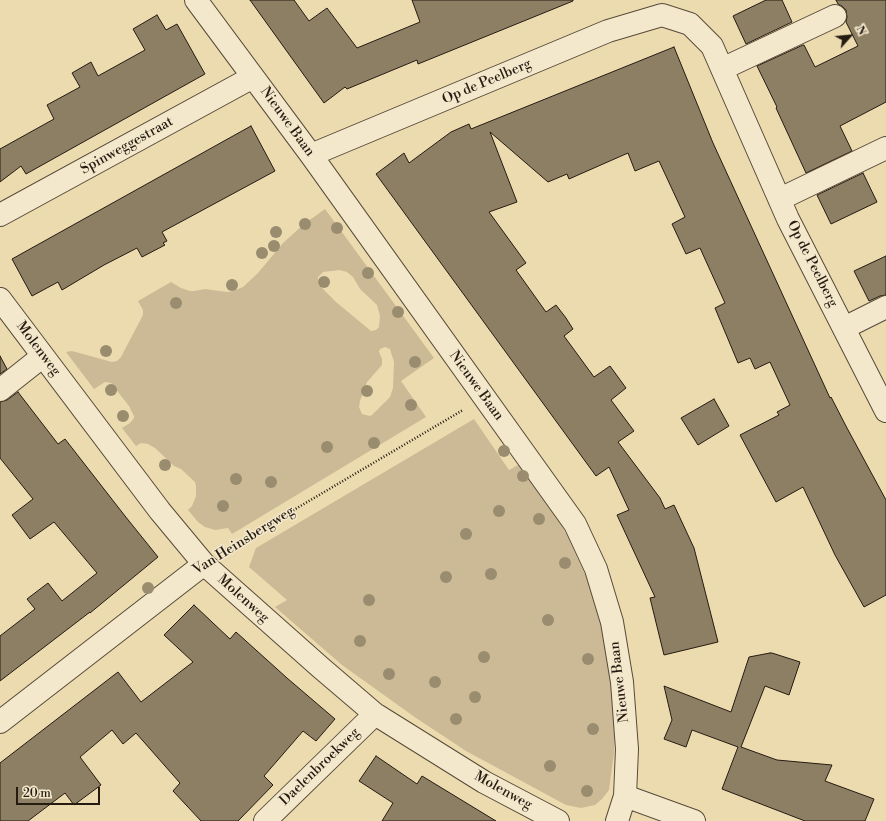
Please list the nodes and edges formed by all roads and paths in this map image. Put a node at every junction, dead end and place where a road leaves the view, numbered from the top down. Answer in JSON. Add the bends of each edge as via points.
{"nodes":[{"id":1,"x":196,"y":0,"type":"edge"},
{"id":2,"x":666,"y":8,"type":"edge"},
{"id":3,"x":835,"y":16,"type":"dead end"},
{"id":4,"x":722,"y":69,"type":"junction"},
{"id":5,"x":253,"y":77,"type":"junction"},
{"id":6,"x":886,"y":148,"type":"edge"},
{"id":7,"x":311,"y":155,"type":"junction"},
{"id":8,"x":780,"y":199,"type":"junction"},
{"id":9,"x":0,"y":215,"type":"edge"},
{"id":10,"x":0,"y":299,"type":"edge"},
{"id":11,"x":886,"y":307,"type":"edge"},
{"id":12,"x":844,"y":328,"type":"junction"},
{"id":13,"x":43,"y":356,"type":"junction"},
{"id":14,"x":0,"y":390,"type":"edge"},
{"id":15,"x":484,"y":397,"type":"junction"},
{"id":16,"x":886,"y":411,"type":"edge"},
{"id":17,"x":204,"y":564,"type":"junction"},
{"id":18,"x":376,"y":714,"type":"junction"},
{"id":19,"x":0,"y":722,"type":"edge"},
{"id":20,"x":625,"y":796,"type":"junction"},
{"id":21,"x":265,"y":821,"type":"edge"},
{"id":22,"x":558,"y":821,"type":"edge"},
{"id":23,"x":617,"y":821,"type":"edge"},
{"id":24,"x":694,"y":821,"type":"edge"}],
"edges":[{"from":1,"to":5,"type":"street","name":"Nieuwe Baan"},
{"from":2,"to":4,"type":"street","name":"Op de Peelberg","via":[[690,24],[712,46]]},
{"from":2,"to":7,"type":"street","name":"Op de Peelberg","via":[[662,15],[608,31]]},
{"from":3,"to":4,"type":"street"},
{"from":4,"to":8,"type":"street","name":"Op de Peelberg"},
{"from":5,"to":7,"type":"street","name":"Nieuwe Baan"},
{"from":5,"to":9,"type":"street","name":"Spinweggestraat"},
{"from":6,"to":8,"type":"street"},
{"from":7,"to":15,"type":"street","name":"Nieuwe Baan"},
{"from":8,"to":12,"type":"street","name":"Op de Peelberg"},
{"from":10,"to":13,"type":"street","name":"Molenweg"},
{"from":11,"to":12,"type":"street"},
{"from":12,"to":16,"type":"street","name":"Op de Peelberg"},
{"from":13,"to":14,"type":"street"},
{"from":13,"to":17,"type":"street","name":"Molenweg","via":[[160,511]]},
{"from":15,"to":17,"type":"path","name":"Van Heinsbergweg"},
{"from":15,"to":20,"type":"street","name":"Nieuwe Baan","via":[[575,524],[596,568],[612,622],[622,682],[627,749]]},
{"from":17,"to":18,"type":"street","name":"Molenweg","via":[[320,668]]},
{"from":17,"to":19,"type":"street","name":"Van Heinsbergweg"},
{"from":18,"to":21,"type":"street","name":"Daelenbroekweg"},
{"from":18,"to":22,"type":"street","name":"Molenweg","via":[[484,782]]},
{"from":20,"to":23,"type":"street","name":"Nieuwe Baan"},
{"from":20,"to":24,"type":"street"}]}
